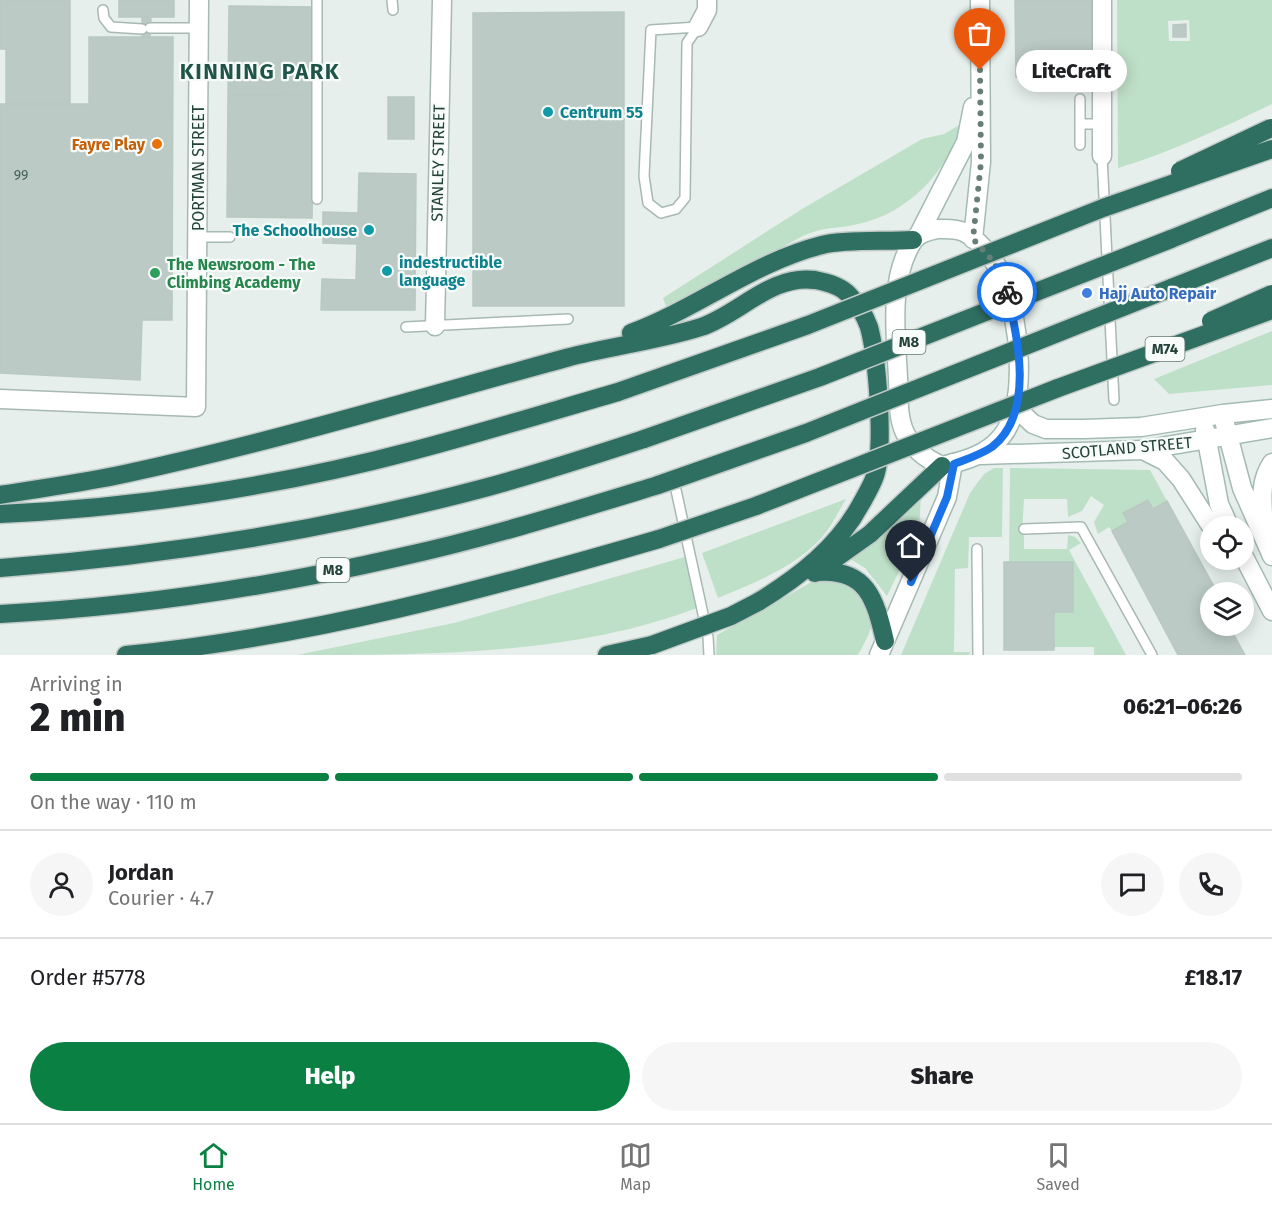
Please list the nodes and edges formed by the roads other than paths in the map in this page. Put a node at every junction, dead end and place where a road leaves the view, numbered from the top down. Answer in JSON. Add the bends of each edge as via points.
{"nodes":[{"id":1,"x":200,"y":0,"type":"edge"},
{"id":2,"x":317,"y":0,"type":"edge"},
{"id":3,"x":442,"y":0,"type":"edge"},
{"id":4,"x":707,"y":0,"type":"edge"},
{"id":5,"x":980,"y":0,"type":"edge"},
{"id":6,"x":1102,"y":0,"type":"edge"},
{"id":7,"x":103,"y":10,"type":"dead end"},
{"id":8,"x":699,"y":27,"type":"junction"},
{"id":9,"x":199,"y":28,"type":"junction"},
{"id":10,"x":980,"y":70,"type":"junction"},
{"id":11,"x":1080,"y":99,"type":"dead end"},
{"id":12,"x":1080,"y":124,"type":"junction"},
{"id":13,"x":1102,"y":124,"type":"junction"},
{"id":14,"x":1271,"y":128,"type":"edge"},
{"id":15,"x":1080,"y":144,"type":"dead end"},
{"id":16,"x":1272,"y":149,"type":"edge"},
{"id":17,"x":1102,"y":156,"type":"joint"},
{"id":18,"x":1272,"y":198,"type":"edge"},
{"id":19,"x":316,"y":199,"type":"dead end"},
{"id":20,"x":1103,"y":208,"type":"junction"},
{"id":21,"x":197,"y":237,"type":"junction"},
{"id":22,"x":230,"y":237,"type":"dead end"},
{"id":23,"x":916,"y":238,"type":"junction"},
{"id":24,"x":973,"y":239,"type":"junction"},
{"id":25,"x":1272,"y":248,"type":"edge"},
{"id":26,"x":1272,"y":294,"type":"edge"},
{"id":27,"x":1272,"y":310,"type":"edge"},
{"id":28,"x":568,"y":319,"type":"dead end"},
{"id":29,"x":435,"y":326,"type":"junction"},
{"id":30,"x":406,"y":327,"type":"dead end"},
{"id":31,"x":570,"y":357,"type":"junction"},
{"id":32,"x":1058,"y":388,"type":"junction"},
{"id":33,"x":0,"y":399,"type":"edge"},
{"id":34,"x":1114,"y":400,"type":"dead end"},
{"id":35,"x":1016,"y":408,"type":"junction"},
{"id":36,"x":1272,"y":409,"type":"edge"},
{"id":37,"x":1223,"y":414,"type":"junction"},
{"id":38,"x":1203,"y":419,"type":"junction"},
{"id":39,"x":1272,"y":428,"type":"edge"},
{"id":40,"x":1228,"y":435,"type":"junction"},
{"id":41,"x":1207,"y":441,"type":"junction"},
{"id":42,"x":1143,"y":450,"type":"junction"},
{"id":43,"x":980,"y":455,"type":"junction"},
{"id":44,"x":1272,"y":464,"type":"edge"},
{"id":45,"x":948,"y":465,"type":"junction"},
{"id":46,"x":676,"y":490,"type":"dead end"},
{"id":47,"x":0,"y":495,"type":"edge"},
{"id":48,"x":0,"y":514,"type":"edge"},
{"id":49,"x":1204,"y":516,"type":"edge"},
{"id":50,"x":1224,"y":516,"type":"edge"},
{"id":51,"x":1024,"y":529,"type":"dead end"},
{"id":52,"x":977,"y":549,"type":"dead end"},
{"id":53,"x":1269,"y":549,"type":"edge"},
{"id":54,"x":0,"y":568,"type":"edge"},
{"id":55,"x":1248,"y":570,"type":"edge"},
{"id":56,"x":1250,"y":570,"type":"edge"},
{"id":57,"x":817,"y":572,"type":"junction"},
{"id":58,"x":1252,"y":575,"type":"junction"},
{"id":59,"x":781,"y":588,"type":"junction"},
{"id":60,"x":1272,"y":611,"type":"edge"},
{"id":61,"x":0,"y":614,"type":"edge"},
{"id":62,"x":882,"y":648,"type":"edge"},
{"id":63,"x":126,"y":655,"type":"edge"},
{"id":64,"x":608,"y":655,"type":"edge"},
{"id":65,"x":709,"y":655,"type":"edge"},
{"id":66,"x":978,"y":655,"type":"edge"},
{"id":67,"x":1152,"y":655,"type":"edge"}],
"edges":[{"from":1,"to":9,"type":"street","name":"PORTMAN STREET"},
{"from":2,"to":19,"type":"lane"},
{"from":3,"to":29,"type":"street","name":"STANLEY STREET"},
{"from":4,"to":8,"type":"street"},
{"from":5,"to":10,"type":"street"},
{"from":6,"to":13,"type":"street"},
{"from":7,"to":9,"type":"lane","via":[[111,27]]},
{"from":8,"to":8,"type":"lane","via":[[687,43],[685,198],[676,209],[662,213],[648,203],[644,176],[651,30]]},
{"from":9,"to":21,"type":"street","name":"PORTMAN STREET"},
{"from":10,"to":23,"type":"street","via":[[966,142]]},
{"from":10,"to":24,"type":"street","via":[[981,162]]},
{"from":11,"to":12,"type":"lane"},
{"from":12,"to":13,"type":"lane"},
{"from":12,"to":15,"type":"lane"},
{"from":13,"to":17,"type":"street"},
{"from":14,"to":20,"type":"highway","bridge":true},
{"from":16,"to":20,"type":"highway","bridge":true},
{"from":17,"to":34,"type":"lane"},
{"from":18,"to":54,"type":"highway","number":"M8","bridge":true,"via":[[820,377],[644,439],[486,488],[267,536]]},
{"from":20,"to":48,"type":"highway","bridge":true,"via":[[808,325],[618,392],[411,452],[204,494]]},
{"from":21,"to":22,"type":"lane"},
{"from":21,"to":33,"type":"street","name":"PORTMAN STREET","via":[[196,407]]},
{"from":23,"to":24,"type":"street","via":[[925,232],[950,229]]},
{"from":23,"to":31,"type":"highway","via":[[823,245],[756,271],[654,325]]},
{"from":23,"to":45,"type":"street","via":[[901,273],[895,320],[900,420],[926,459]]},
{"from":24,"to":35,"type":"street","via":[[1004,280],[1014,321],[1019,388]]},
{"from":25,"to":61,"type":"highway","number":"M8","bridge":true,"via":[[806,433],[658,485],[494,533],[351,567],[136,602]]},
{"from":26,"to":32,"type":"highway","bridge":true},
{"from":27,"to":32,"type":"highway","number":"M74","bridge":true},
{"from":28,"to":29,"type":"lane"},
{"from":29,"to":30,"type":"lane"},
{"from":31,"to":47,"type":"highway","via":[[123,474]]},
{"from":31,"to":59,"type":"highway","via":[[700,327],[766,290],[801,279],[825,283],[848,293],[866,318],[877,374],[880,445],[875,474],[854,517],[839,536],[806,570]]},
{"from":32,"to":63,"type":"highway","bridge":true,"via":[[756,506],[504,584],[300,630]]},
{"from":35,"to":38,"type":"street","name":"SCOTLAND STREET","via":[[1033,424],[1046,429],[1141,427]]},
{"from":35,"to":43,"type":"street","via":[[1003,436]]},
{"from":36,"to":37,"type":"street","name":"SCOTLAND STREET"},
{"from":37,"to":38,"type":"street","name":"SCOTLAND STREET"},
{"from":37,"to":40,"type":"street"},
{"from":38,"to":41,"type":"street"},
{"from":39,"to":40,"type":"street","name":"SCOTLAND STREET"},
{"from":40,"to":41,"type":"street","name":"SCOTLAND STREET"},
{"from":40,"to":53,"type":"street","via":[[1242,488]]},
{"from":41,"to":42,"type":"street","name":"SCOTLAND STREET"},
{"from":41,"to":50,"type":"street"},
{"from":42,"to":43,"type":"street","name":"SCOTLAND STREET"},
{"from":42,"to":49,"type":"street","via":[[1165,461]]},
{"from":43,"to":45,"type":"street"},
{"from":44,"to":53,"type":"street","via":[[1262,489]]},
{"from":45,"to":57,"type":"highway","via":[[870,534]]},
{"from":45,"to":62,"type":"street","via":[[947,497]]},
{"from":46,"to":65,"type":"lane"},
{"from":51,"to":67,"type":"lane","via":[[1082,527]]},
{"from":52,"to":66,"type":"lane"},
{"from":55,"to":58,"type":"street"},
{"from":56,"to":58,"type":"street"},
{"from":57,"to":59,"type":"highway"},
{"from":57,"to":62,"type":"highway","via":[[846,573],[860,582],[878,610]]},
{"from":58,"to":60,"type":"street"},
{"from":59,"to":64,"type":"highway","bridge":true,"via":[[731,616],[652,645]]}]}
